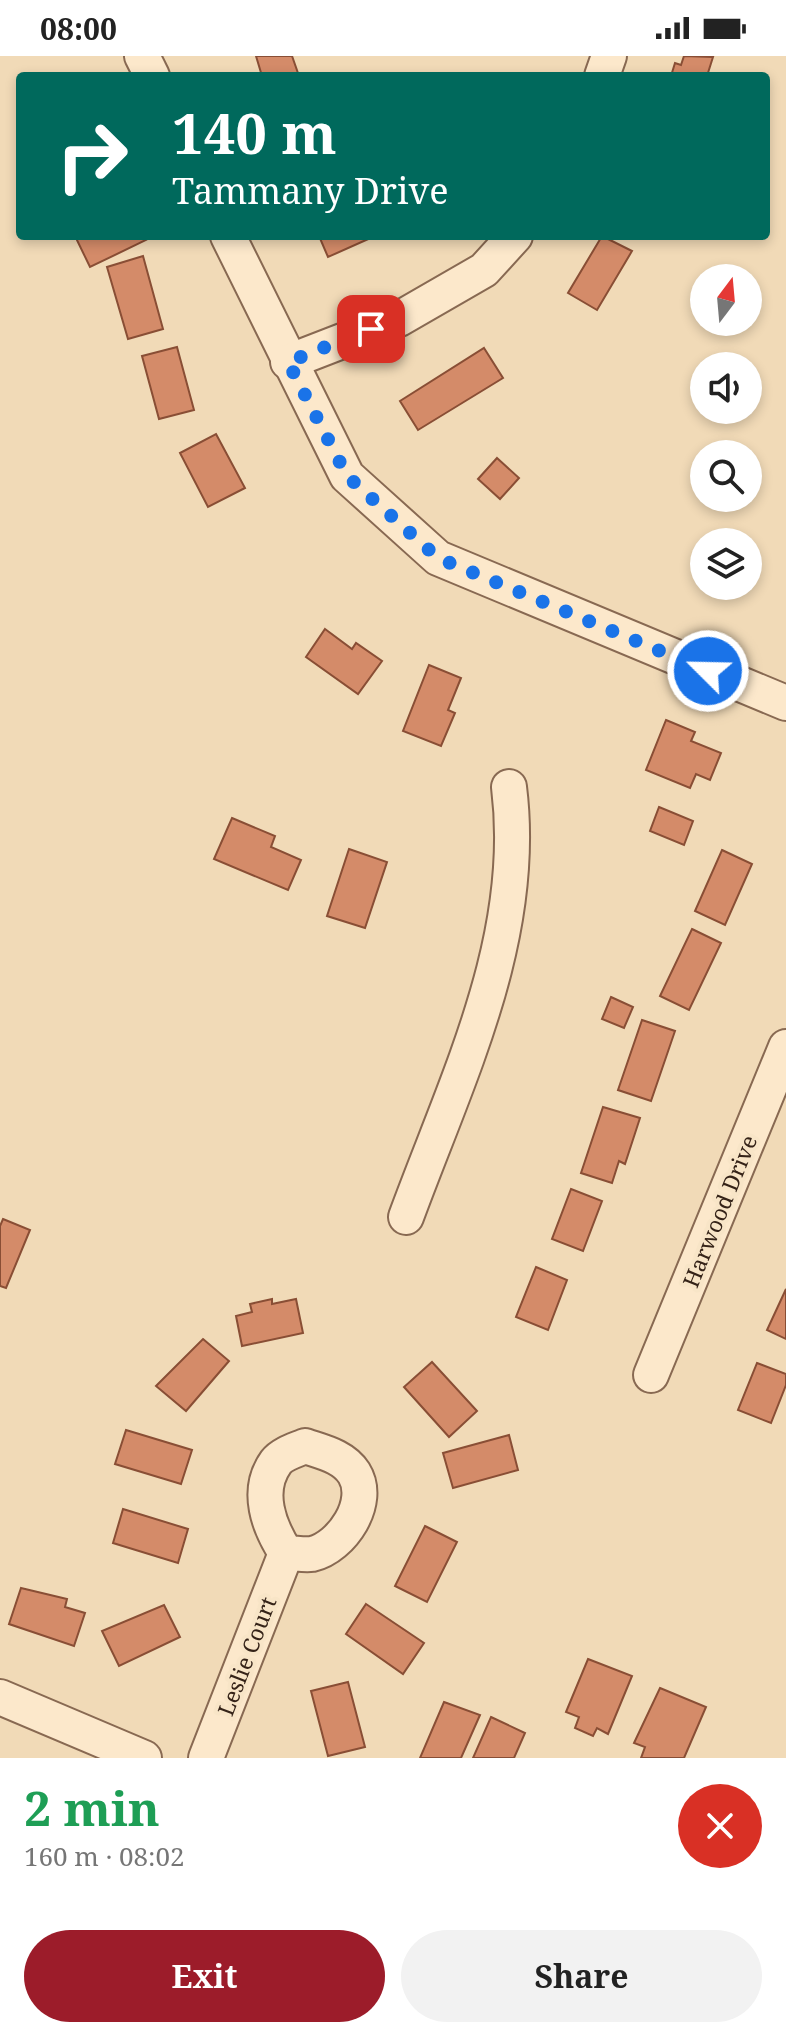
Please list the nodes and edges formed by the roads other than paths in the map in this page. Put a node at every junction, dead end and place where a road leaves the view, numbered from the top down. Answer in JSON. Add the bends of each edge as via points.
{"nodes":[{"id":1,"x":230,"y":240,"type":"edge"},
{"id":2,"x":511,"y":240,"type":"edge"},
{"id":3,"x":288,"y":362,"type":"junction"},
{"id":4,"x":786,"y":703,"type":"edge"},
{"id":5,"x":509,"y":787,"type":"dead end"},
{"id":6,"x":786,"y":1047,"type":"edge"},
{"id":7,"x":406,"y":1217,"type":"dead end"},
{"id":8,"x":651,"y":1375,"type":"dead end"},
{"id":9,"x":286,"y":1553,"type":"dead end"},
{"id":10,"x":0,"y":1697,"type":"edge"},
{"id":11,"x":144,"y":1758,"type":"edge"},
{"id":12,"x":206,"y":1758,"type":"edge"}],
"edges":[{"from":1,"to":3,"type":"street"},
{"from":2,"to":3,"type":"street","via":[[484,270],[399,319]]},
{"from":3,"to":4,"type":"street","via":[[347,476],[438,558]]},
{"from":5,"to":7,"type":"street","via":[[513,883],[497,968]]},
{"from":6,"to":8,"type":"street","name":"Harwood Drive"},
{"from":9,"to":12,"type":"street","name":"Leslie Court"},
{"from":10,"to":11,"type":"street"}]}
